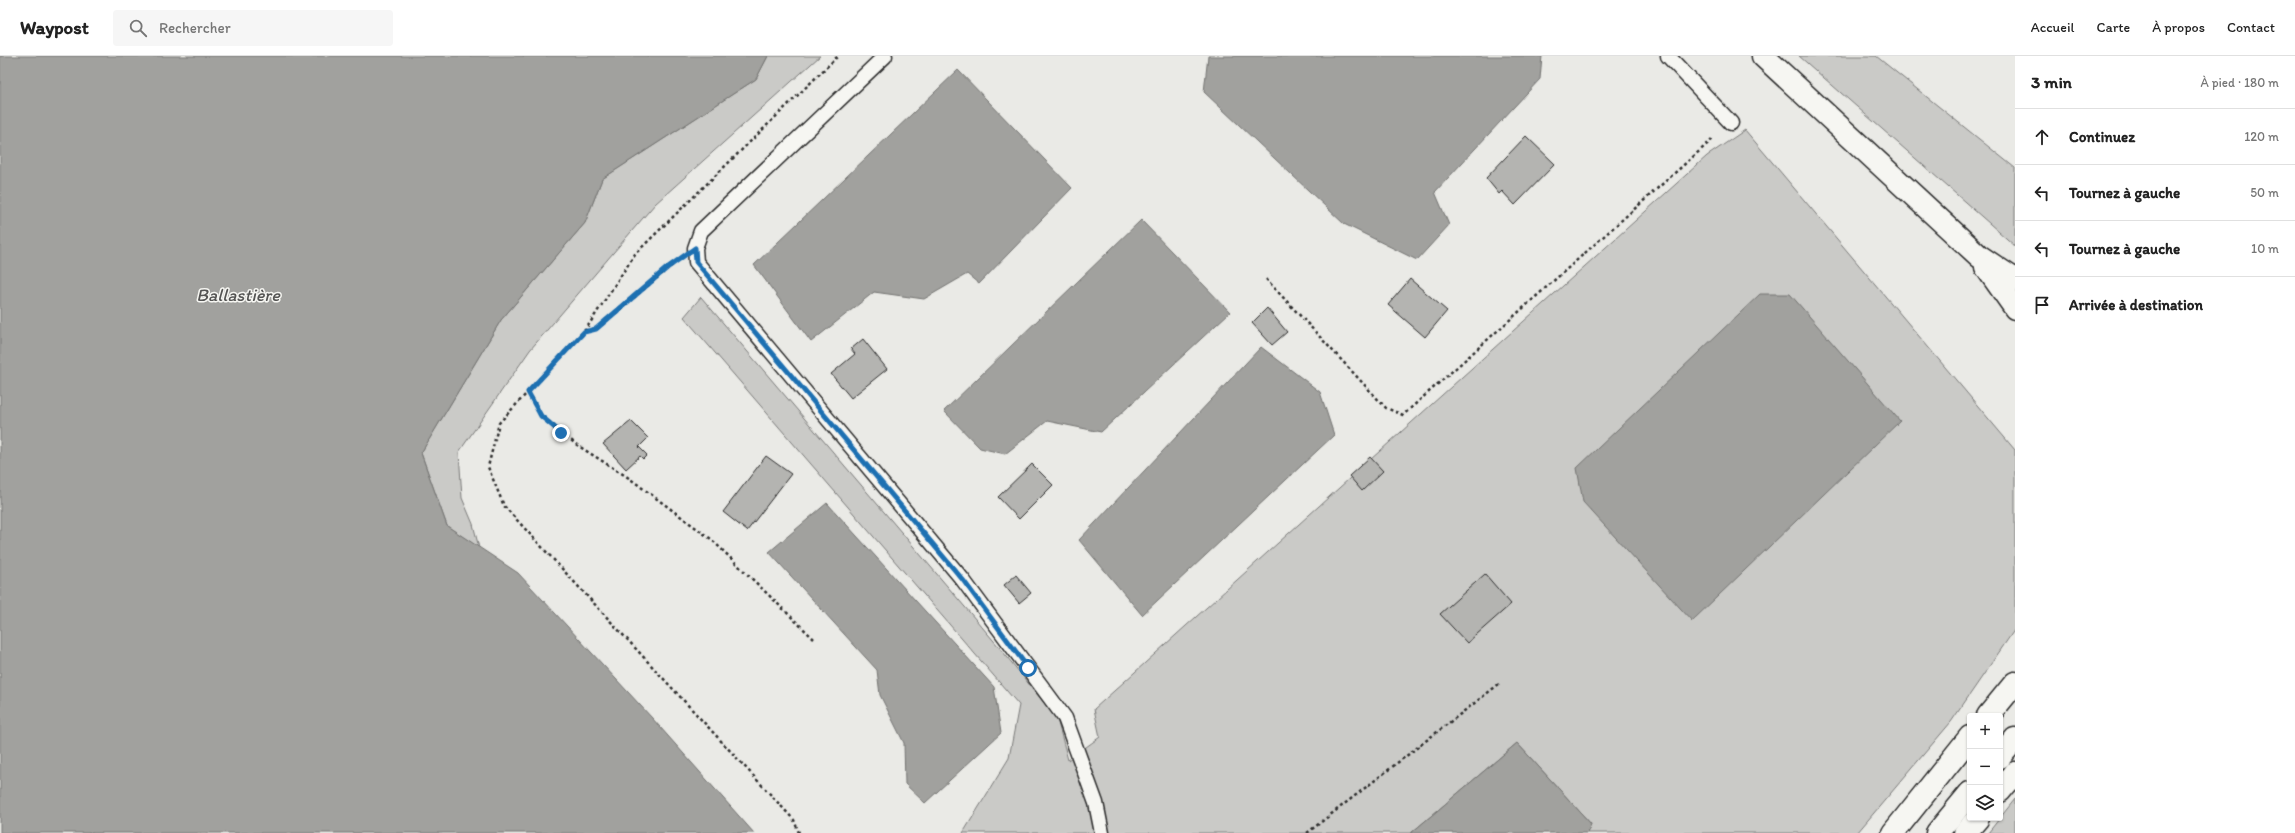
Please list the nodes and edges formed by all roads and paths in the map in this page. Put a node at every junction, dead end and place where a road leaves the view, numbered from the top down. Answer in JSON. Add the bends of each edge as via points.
{"nodes":[{"id":1,"x":838,"y":56,"type":"edge"},
{"id":2,"x":885,"y":56,"type":"edge"},
{"id":3,"x":1668,"y":56,"type":"edge"},
{"id":4,"x":1763,"y":56,"type":"edge"},
{"id":5,"x":1731,"y":123,"type":"joint"},
{"id":6,"x":695,"y":248,"type":"junction"},
{"id":7,"x":1979,"y":256,"type":"junction"},
{"id":8,"x":1266,"y":279,"type":"dead end"},
{"id":9,"x":2015,"y":280,"type":"edge"},
{"id":10,"x":2015,"y":308,"type":"edge"},
{"id":11,"x":584,"y":332,"type":"junction"},
{"id":12,"x":528,"y":392,"type":"junction"},
{"id":13,"x":814,"y":639,"type":"dead end"},
{"id":14,"x":2015,"y":683,"type":"edge"},
{"id":15,"x":1499,"y":684,"type":"dead end"},
{"id":16,"x":1990,"y":713,"type":"edge"},
{"id":17,"x":2015,"y":739,"type":"edge"},
{"id":18,"x":1967,"y":741,"type":"edge"},
{"id":19,"x":2003,"y":753,"type":"edge"},
{"id":20,"x":2015,"y":773,"type":"edge"},
{"id":21,"x":2003,"y":787,"type":"edge"},
{"id":22,"x":1967,"y":797,"type":"edge"},
{"id":23,"x":1975,"y":821,"type":"edge"},
{"id":24,"x":799,"y":833,"type":"edge"},
{"id":25,"x":1102,"y":833,"type":"edge"},
{"id":26,"x":1307,"y":833,"type":"edge"},
{"id":27,"x":1893,"y":833,"type":"edge"},
{"id":28,"x":1937,"y":833,"type":"edge"},
{"id":29,"x":1965,"y":833,"type":"edge"}],
"edges":[{"from":1,"to":11,"type":"path","via":[[635,254]]},
{"from":2,"to":6,"type":"lane","via":[[701,231]]},
{"from":3,"to":5,"type":"lane"},
{"from":4,"to":7,"type":"main road"},
{"from":5,"to":8,"type":"path","via":[[1403,415],[1386,408]]},
{"from":6,"to":11,"type":"path","via":[[667,268],[596,329]]},
{"from":6,"to":25,"type":"lane","via":[[696,262],[963,580],[1065,718],[1096,802]]},
{"from":7,"to":9,"type":"main road"},
{"from":7,"to":10,"type":"main road"},
{"from":11,"to":12,"type":"path"},
{"from":12,"to":13,"type":"path","via":[[541,416],[577,445],[629,478],[711,539]]},
{"from":12,"to":24,"type":"path","via":[[499,423],[488,467],[504,506],[794,820]]},
{"from":14,"to":16,"type":"main road"},
{"from":15,"to":26,"type":"path"},
{"from":17,"to":19,"type":"main road"},
{"from":18,"to":27,"type":"main road"},
{"from":20,"to":21,"type":"main road"},
{"from":22,"to":28,"type":"main road"},
{"from":23,"to":29,"type":"main road"}]}
